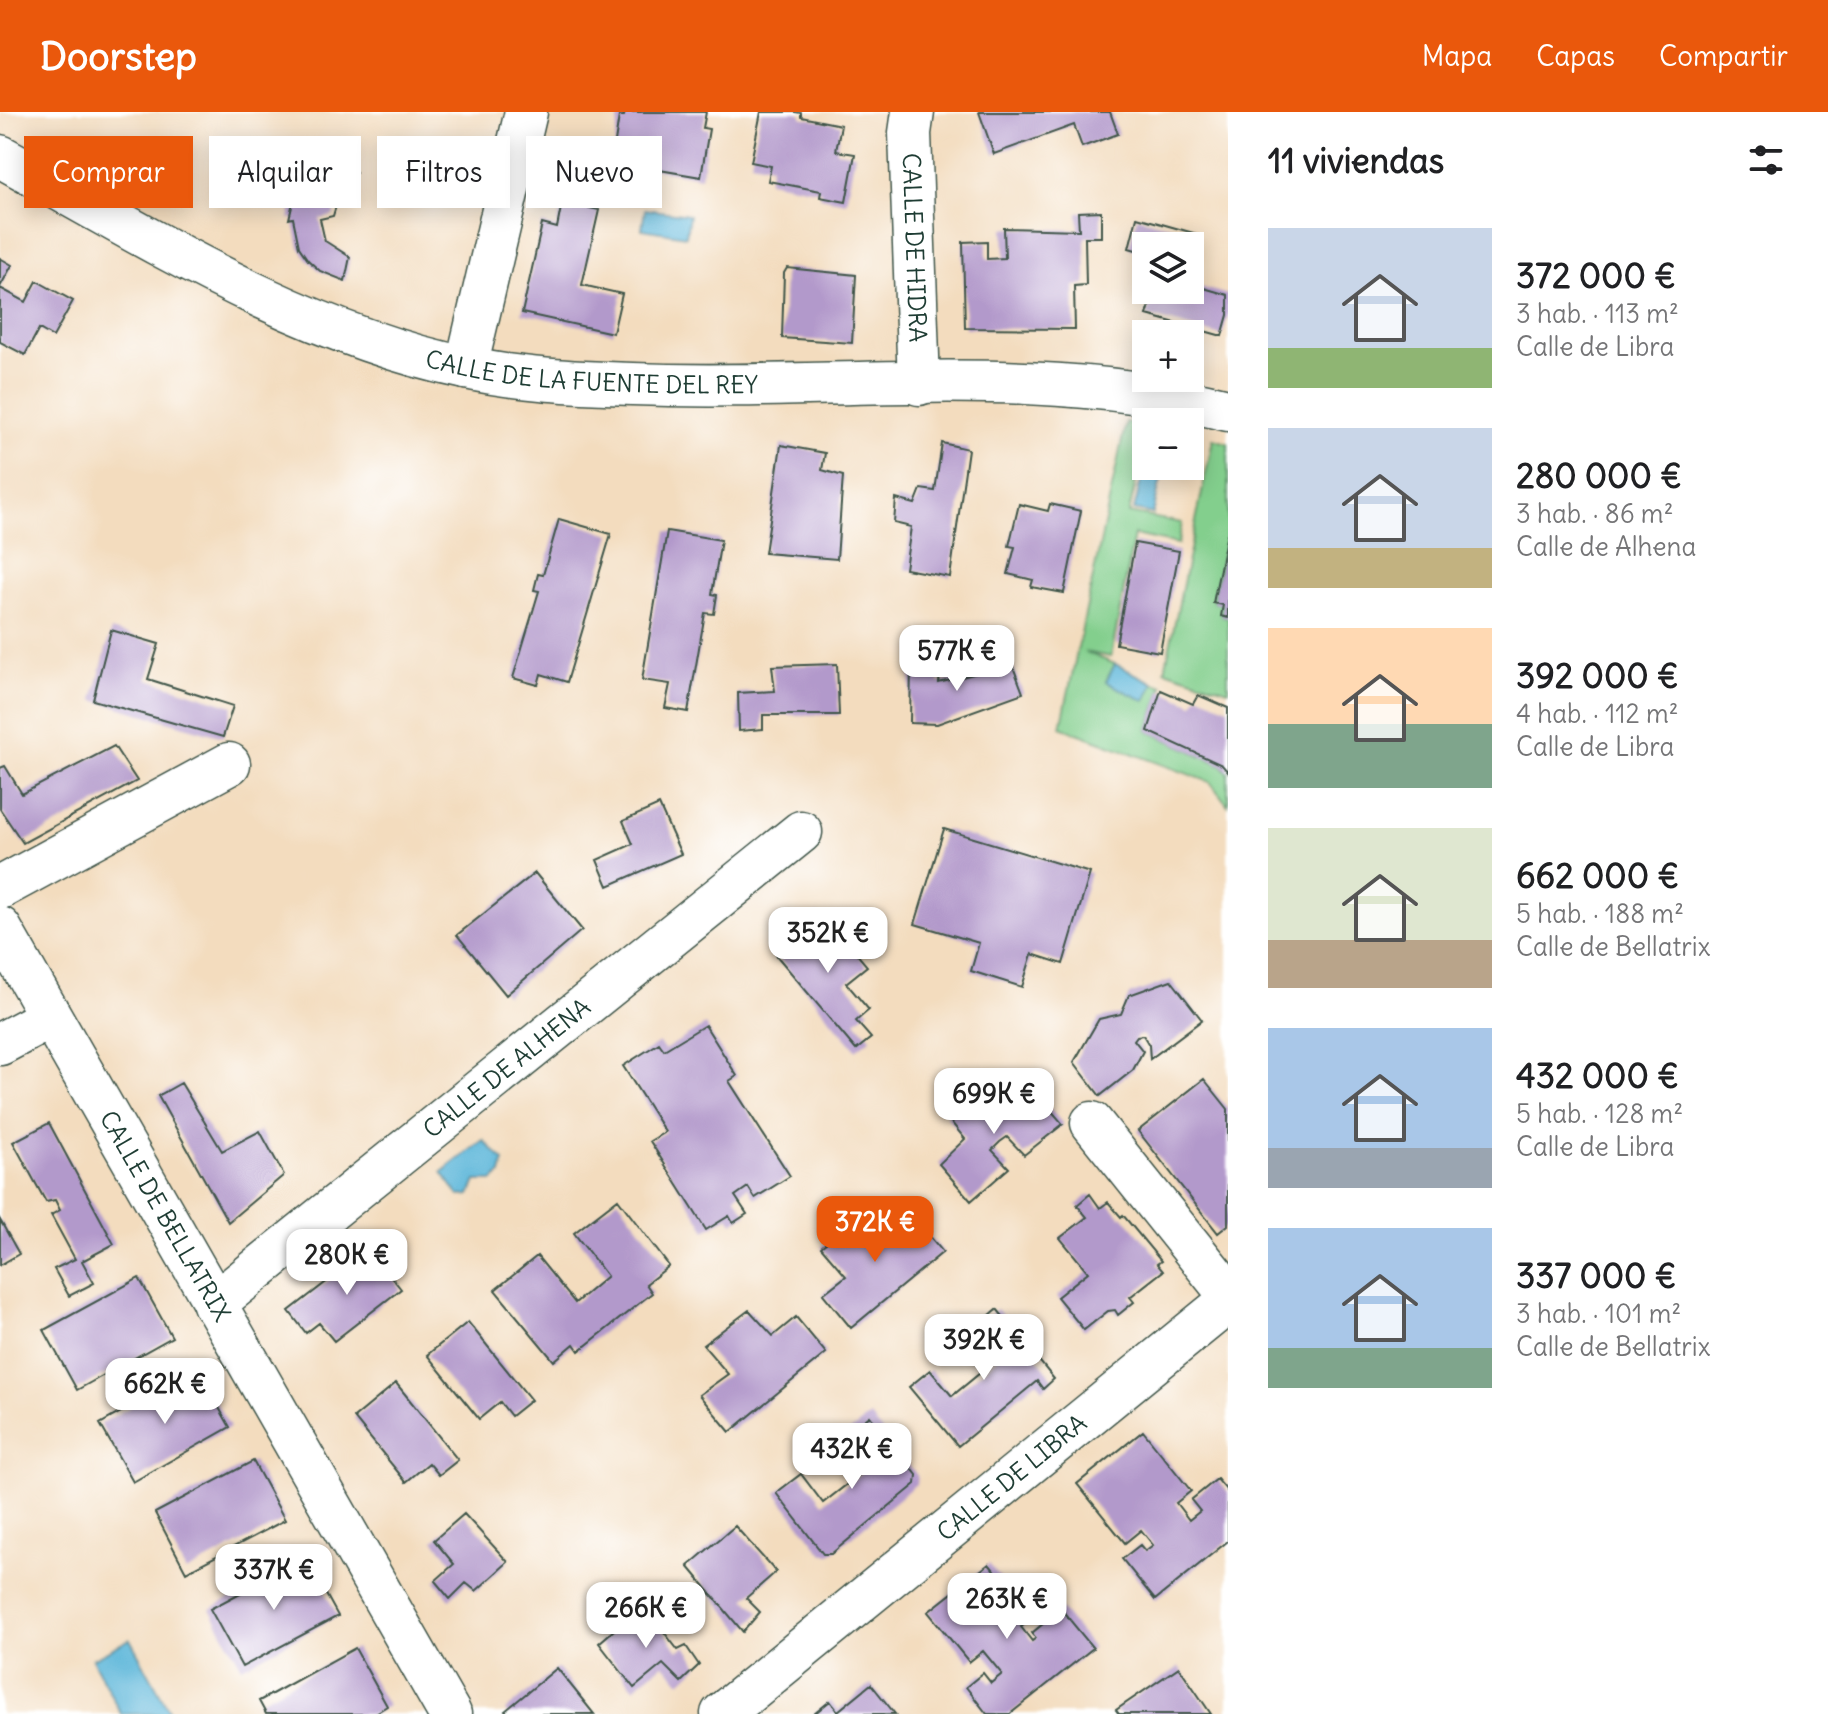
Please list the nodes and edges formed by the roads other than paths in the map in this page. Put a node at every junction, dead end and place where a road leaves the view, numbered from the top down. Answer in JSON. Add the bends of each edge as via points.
{"nodes":[{"id":1,"x":526,"y":112,"type":"edge"},
{"id":2,"x":913,"y":112,"type":"edge"},
{"id":3,"x":0,"y":156,"type":"edge"},
{"id":4,"x":466,"y":368,"type":"junction"},
{"id":5,"x":919,"y":384,"type":"junction"},
{"id":6,"x":1228,"y":410,"type":"edge"},
{"id":7,"x":229,"y":764,"type":"dead end"},
{"id":8,"x":801,"y":832,"type":"dead end"},
{"id":9,"x":0,"y":888,"type":"edge"},
{"id":10,"x":0,"y":928,"type":"edge"},
{"id":11,"x":49,"y":1018,"type":"junction"},
{"id":12,"x":0,"y":1044,"type":"edge"},
{"id":13,"x":1092,"y":1123,"type":"dead end"},
{"id":14,"x":1228,"y":1293,"type":"edge"},
{"id":15,"x":1228,"y":1302,"type":"edge"},
{"id":16,"x":214,"y":1304,"type":"junction"},
{"id":17,"x":450,"y":1714,"type":"edge"},
{"id":18,"x":722,"y":1714,"type":"edge"}],
"edges":[{"from":1,"to":4,"type":"street"},
{"from":2,"to":5,"type":"street","name":"CALLE DE HIDRA"},
{"from":3,"to":4,"type":"street","name":"CALLE DE LA FUENTE DEL REY","via":[[218,276],[352,335]]},
{"from":4,"to":5,"type":"street","name":"CALLE DE LA FUENTE DEL REY","via":[[582,382],[679,386]]},
{"from":5,"to":6,"type":"street","name":"CALLE DE LA FUENTE DEL REY","via":[[1095,386]]},
{"from":7,"to":9,"type":"street"},
{"from":8,"to":16,"type":"street","name":"CALLE DE ALHENA"},
{"from":10,"to":11,"type":"street","name":"CALLE DE BELLATRIX"},
{"from":11,"to":12,"type":"street"},
{"from":11,"to":16,"type":"street","name":"CALLE DE BELLATRIX"},
{"from":13,"to":14,"type":"street"},
{"from":15,"to":18,"type":"street","name":"CALLE DE LIBRA"},
{"from":16,"to":17,"type":"street","name":"CALLE DE BELLATRIX"}]}
